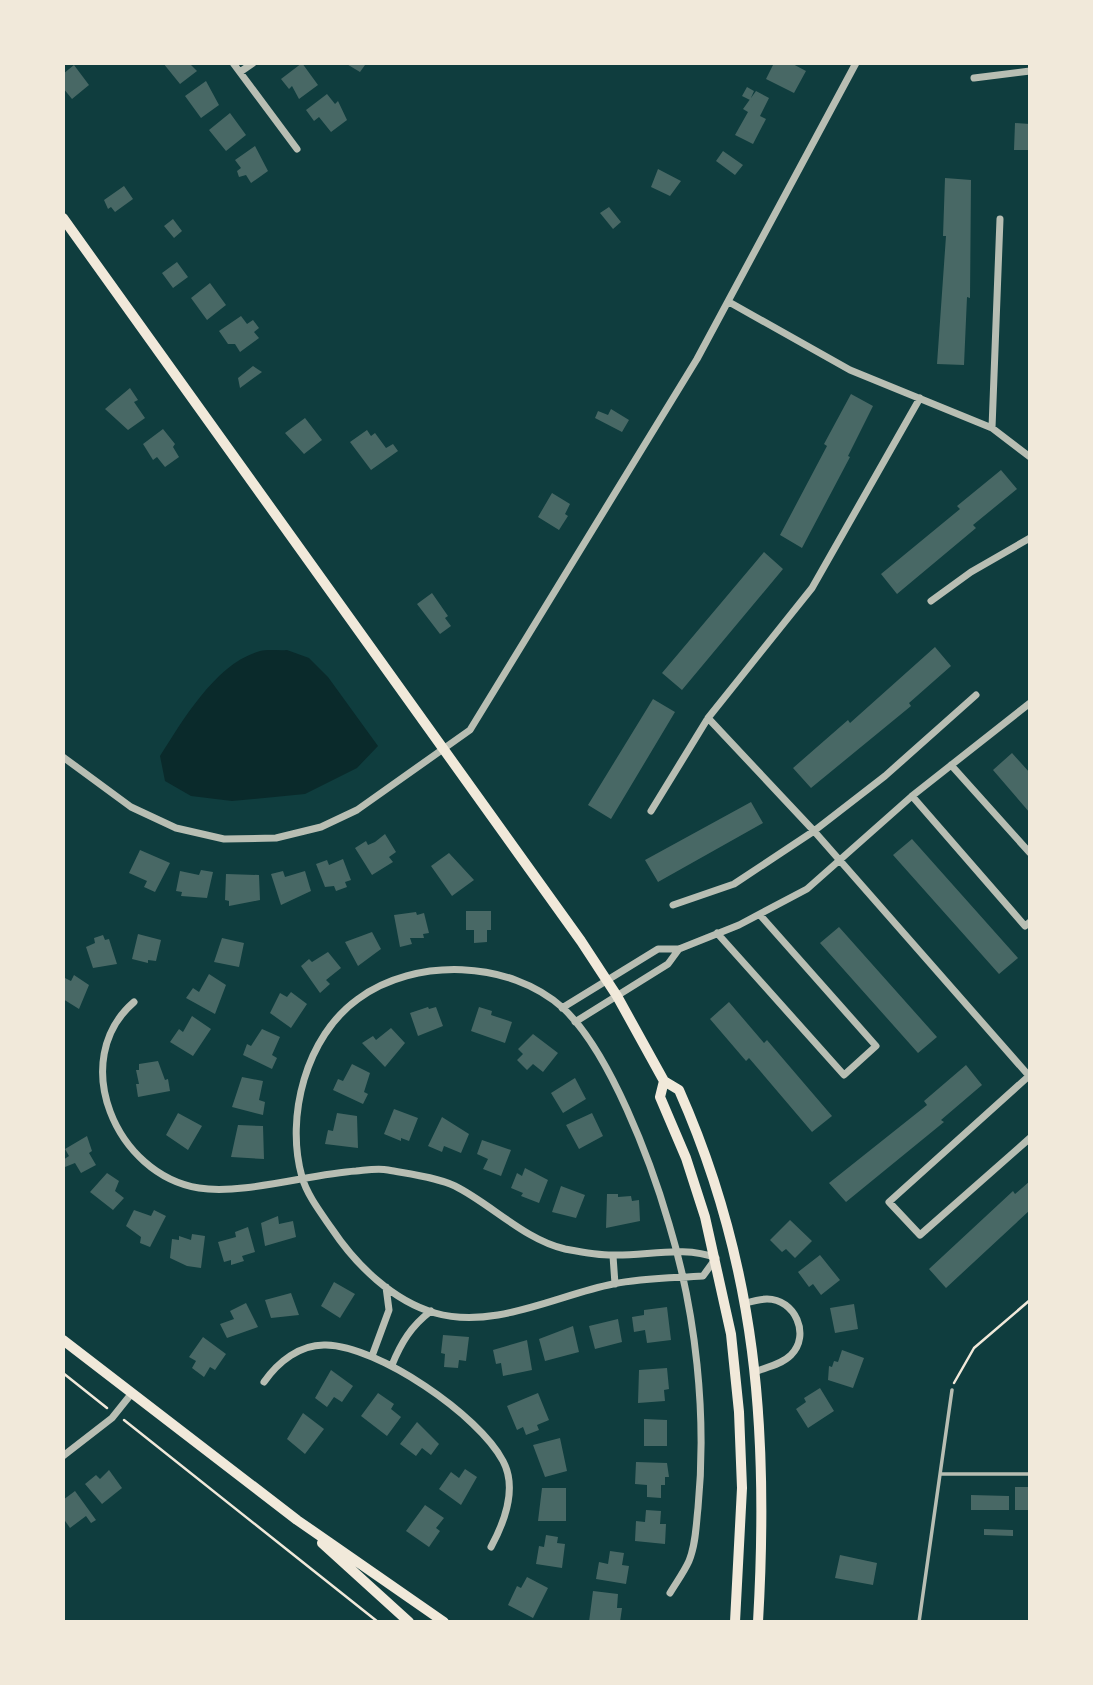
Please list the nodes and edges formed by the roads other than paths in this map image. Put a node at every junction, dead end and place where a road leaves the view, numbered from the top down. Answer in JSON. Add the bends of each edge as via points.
{"nodes":[{"id":1,"x":233,"y":63,"type":"edge"},
{"id":2,"x":253,"y":63,"type":"edge"},
{"id":3,"x":856,"y":63,"type":"edge"},
{"id":4,"x":1030,"y":71,"type":"edge"},
{"id":5,"x":240,"y":72,"type":"junction"},
{"id":6,"x":974,"y":78,"type":"dead end"},
{"id":7,"x":297,"y":149,"type":"dead end"},
{"id":8,"x":63,"y":218,"type":"edge"},
{"id":9,"x":1000,"y":219,"type":"dead end"},
{"id":10,"x":729,"y":302,"type":"junction"},
{"id":11,"x":919,"y":398,"type":"junction"},
{"id":12,"x":992,"y":428,"type":"junction"},
{"id":13,"x":1030,"y":457,"type":"edge"},
{"id":14,"x":1030,"y":538,"type":"edge"},
{"id":15,"x":931,"y":601,"type":"dead end"},
{"id":16,"x":976,"y":695,"type":"dead end"},
{"id":17,"x":1030,"y":703,"type":"edge"},
{"id":18,"x":708,"y":718,"type":"junction"},
{"id":19,"x":444,"y":749,"type":"junction"},
{"id":20,"x":63,"y":757,"type":"edge"},
{"id":21,"x":951,"y":765,"type":"junction"},
{"id":22,"x":912,"y":796,"type":"junction"},
{"id":23,"x":651,"y":811,"type":"dead end"},
{"id":24,"x":814,"y":831,"type":"junction"},
{"id":25,"x":1030,"y":853,"type":"edge"},
{"id":26,"x":841,"y":862,"type":"junction"},
{"id":27,"x":673,"y":905,"type":"dead end"},
{"id":28,"x":760,"y":915,"type":"junction"},
{"id":29,"x":1030,"y":922,"type":"edge"},
{"id":30,"x":717,"y":933,"type":"junction"},
{"id":31,"x":679,"y":949,"type":"junction"},
{"id":32,"x":606,"y":979,"type":"junction"},
{"id":33,"x":617,"y":996,"type":"junction"},
{"id":34,"x":134,"y":1002,"type":"dead end"},
{"id":35,"x":562,"y":1007,"type":"junction"},
{"id":36,"x":575,"y":1022,"type":"junction"},
{"id":37,"x":1030,"y":1076,"type":"edge"},
{"id":38,"x":664,"y":1080,"type":"junction"},
{"id":39,"x":1030,"y":1138,"type":"edge"},
{"id":40,"x":302,"y":1178,"type":"junction"},
{"id":41,"x":678,"y":1252,"type":"junction"},
{"id":42,"x":613,"y":1256,"type":"junction"},
{"id":43,"x":716,"y":1258,"type":"junction"},
{"id":44,"x":682,"y":1278,"type":"junction"},
{"id":45,"x":615,"y":1284,"type":"junction"},
{"id":46,"x":386,"y":1287,"type":"junction"},
{"id":47,"x":746,"y":1303,"type":"junction"},
{"id":48,"x":430,"y":1311,"type":"junction"},
{"id":49,"x":63,"y":1340,"type":"edge"},
{"id":50,"x":372,"y":1356,"type":"junction"},
{"id":51,"x":392,"y":1365,"type":"junction"},
{"id":52,"x":757,"y":1371,"type":"junction"},
{"id":53,"x":264,"y":1381,"type":"dead end"},
{"id":54,"x":952,"y":1390,"type":"road end"},
{"id":55,"x":132,"y":1393,"type":"junction"},
{"id":56,"x":63,"y":1456,"type":"edge"},
{"id":57,"x":940,"y":1474,"type":"junction"},
{"id":58,"x":1030,"y":1474,"type":"edge"},
{"id":59,"x":297,"y":1520,"type":"junction"},
{"id":60,"x":491,"y":1547,"type":"dead end"},
{"id":61,"x":670,"y":1593,"type":"dead end"},
{"id":62,"x":409,"y":1622,"type":"edge"},
{"id":63,"x":444,"y":1622,"type":"edge"},
{"id":64,"x":736,"y":1622,"type":"edge"},
{"id":65,"x":758,"y":1622,"type":"edge"},
{"id":66,"x":919,"y":1622,"type":"edge"}],
"edges":[{"from":1,"to":5,"type":"street"},
{"from":2,"to":5,"type":"street"},
{"from":3,"to":10,"type":"street"},
{"from":4,"to":6,"type":"street"},
{"from":5,"to":7,"type":"street"},
{"from":8,"to":19,"type":"main road"},
{"from":9,"to":12,"type":"street"},
{"from":10,"to":11,"type":"street","via":[[850,370]]},
{"from":10,"to":19,"type":"street","via":[[470,730]]},
{"from":11,"to":12,"type":"street"},
{"from":11,"to":18,"type":"street","via":[[812,588]]},
{"from":12,"to":13,"type":"street"},
{"from":14,"to":15,"type":"street"},
{"from":16,"to":24,"type":"street","via":[[885,776]]},
{"from":17,"to":21,"type":"street"},
{"from":18,"to":23,"type":"street"},
{"from":18,"to":24,"type":"street"},
{"from":19,"to":20,"type":"street","via":[[341,820],[300,833],[250,840],[200,835],[152,818]]},
{"from":19,"to":32,"type":"main road"},
{"from":21,"to":22,"type":"street"},
{"from":21,"to":25,"type":"street"},
{"from":22,"to":26,"type":"street"},
{"from":22,"to":29,"type":"street","via":[[1025,926]]},
{"from":24,"to":26,"type":"street"},
{"from":24,"to":27,"type":"street","via":[[734,884]]},
{"from":26,"to":28,"type":"street","via":[[807,889]]},
{"from":26,"to":37,"type":"street"},
{"from":28,"to":30,"type":"street"},
{"from":28,"to":30,"type":"street","via":[[876,1046],[844,1075]]},
{"from":30,"to":31,"type":"street"},
{"from":31,"to":32,"type":"street","via":[[658,948]]},
{"from":31,"to":33,"type":"street","via":[[668,964]]},
{"from":32,"to":33,"type":"main road"},
{"from":32,"to":35,"type":"street"},
{"from":33,"to":36,"type":"street"},
{"from":33,"to":38,"type":"main road"},
{"from":34,"to":40,"type":"street","via":[[110,1032],[101,1082],[106,1105],[135,1154],[165,1176],[199,1188]]},
{"from":35,"to":36,"type":"street"},
{"from":35,"to":40,"type":"street","via":[[532,988],[484,971],[430,972],[398,979],[359,998],[321,1043],[297,1102]]},
{"from":36,"to":41,"type":"street","via":[[624,1103],[657,1181]]},
{"from":37,"to":39,"type":"street","via":[[889,1202],[920,1235]]},
{"from":38,"to":43,"type":"main road","via":[[660,1097],[696,1187]]},
{"from":38,"to":47,"type":"main road","via":[[679,1090],[713,1173]]},
{"from":40,"to":42,"type":"street","via":[[384,1169],[452,1185],[562,1248]]},
{"from":40,"to":46,"type":"street","via":[[340,1242]]},
{"from":41,"to":42,"type":"street"},
{"from":41,"to":43,"type":"street","via":[[698,1250]]},
{"from":41,"to":44,"type":"street"},
{"from":42,"to":45,"type":"street"},
{"from":43,"to":44,"type":"street","via":[[703,1276]]},
{"from":43,"to":64,"type":"main road","via":[[731,1334],[739,1412],[742,1524]]},
{"from":44,"to":45,"type":"street"},
{"from":44,"to":61,"type":"street","via":[[697,1380],[699,1483],[689,1560]]},
{"from":45,"to":48,"type":"street","via":[[495,1315]]},
{"from":46,"to":48,"type":"street"},
{"from":46,"to":50,"type":"street","via":[[389,1310]]},
{"from":47,"to":52,"type":"main road"},
{"from":47,"to":52,"type":"street","via":[[769,1298],[779,1302],[796,1316],[800,1326],[794,1353]]},
{"from":48,"to":51,"type":"street","via":[[402,1341]]},
{"from":49,"to":55,"type":"main road"},
{"from":50,"to":51,"type":"street"},
{"from":50,"to":53,"type":"street","via":[[324,1345],[293,1354]]},
{"from":51,"to":60,"type":"street","via":[[476,1425],[504,1462],[509,1493],[505,1521]]},
{"from":52,"to":65,"type":"main road","via":[[762,1487]]},
{"from":54,"to":57,"type":"lane"},
{"from":55,"to":56,"type":"street","via":[[112,1418]]},
{"from":55,"to":59,"type":"main road"},
{"from":57,"to":58,"type":"lane"},
{"from":57,"to":66,"type":"lane"},
{"from":59,"to":62,"type":"main road"},
{"from":59,"to":63,"type":"main road"}]}
